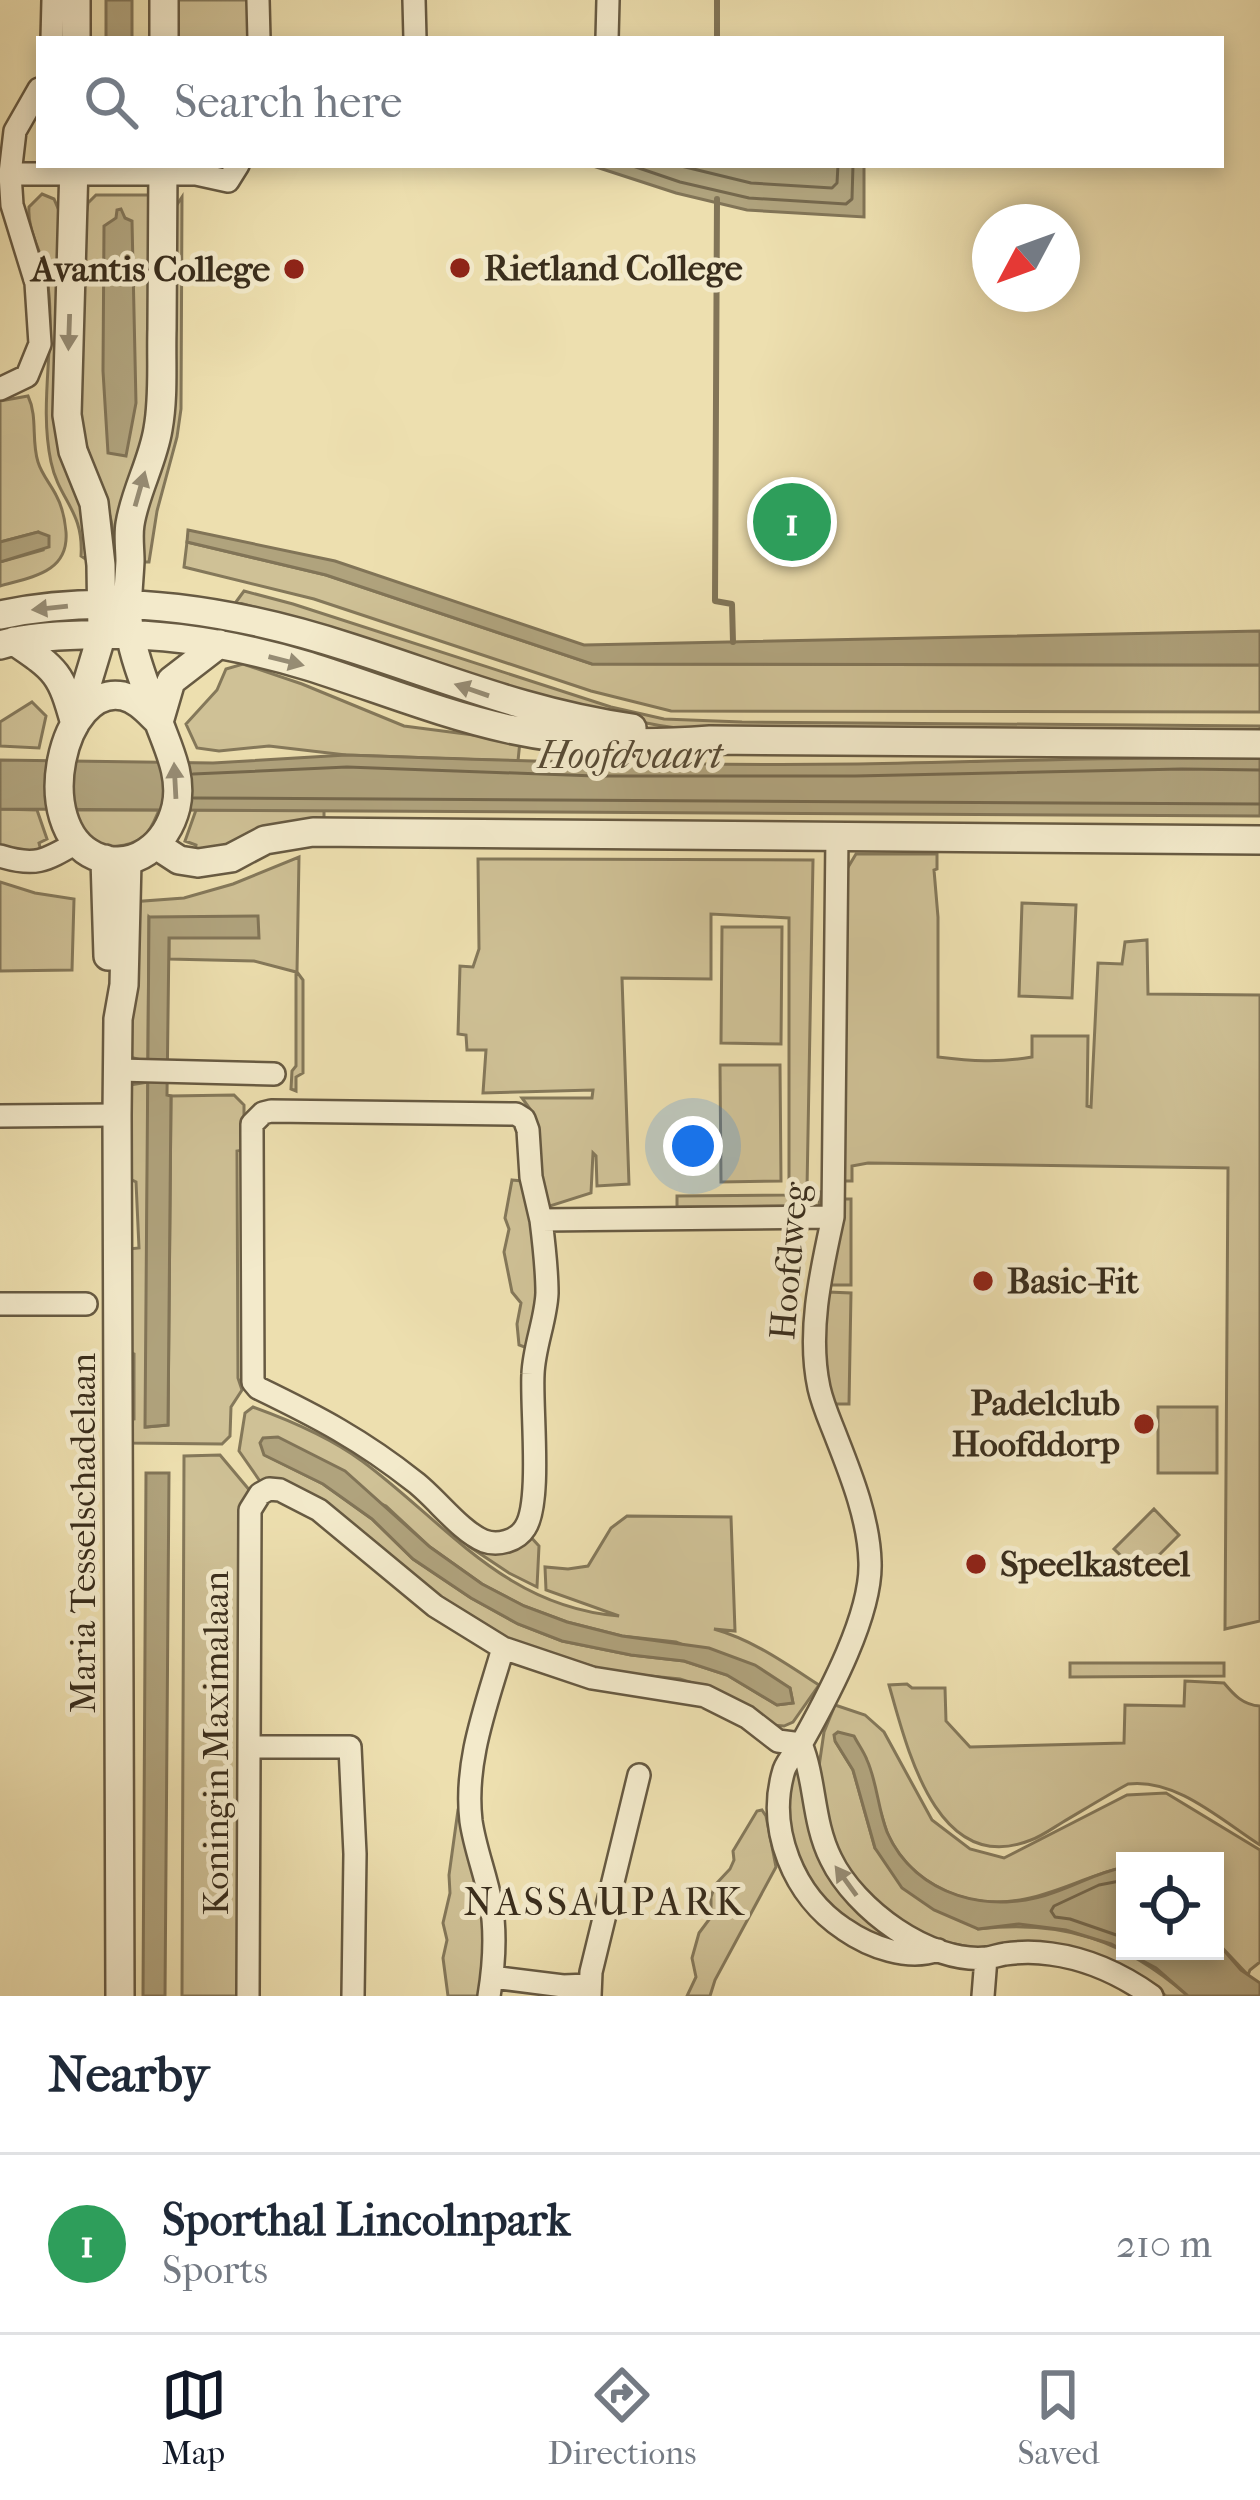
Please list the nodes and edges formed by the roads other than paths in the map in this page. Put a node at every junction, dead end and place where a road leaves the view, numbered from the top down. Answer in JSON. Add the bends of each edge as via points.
{"nodes":[{"id":1,"x":53,"y":0,"type":"edge"},
{"id":2,"x":76,"y":0,"type":"edge"},
{"id":3,"x":164,"y":0,"type":"edge"},
{"id":4,"x":258,"y":0,"type":"edge"},
{"id":5,"x":414,"y":0,"type":"edge"},
{"id":6,"x":608,"y":0,"type":"edge"},
{"id":7,"x":52,"y":36,"type":"edge"},
{"id":8,"x":76,"y":36,"type":"edge"},
{"id":9,"x":164,"y":36,"type":"edge"},
{"id":10,"x":259,"y":36,"type":"edge"},
{"id":11,"x":415,"y":36,"type":"edge"},
{"id":12,"x":608,"y":36,"type":"edge"},
{"id":13,"x":36,"y":94,"type":"edge"},
{"id":14,"x":74,"y":169,"type":"edge"},
{"id":15,"x":163,"y":169,"type":"edge"},
{"id":16,"x":233,"y":173,"type":"edge"},
{"id":17,"x":10,"y":174,"type":"junction"},
{"id":18,"x":0,"y":389,"type":"edge"},
{"id":19,"x":0,"y":615,"type":"edge"},
{"id":20,"x":115,"y":619,"type":"junction"},
{"id":21,"x":7,"y":643,"type":"edge"},
{"id":22,"x":219,"y":644,"type":"junction"},
{"id":23,"x":160,"y":726,"type":"junction"},
{"id":24,"x":74,"y":727,"type":"junction"},
{"id":25,"x":710,"y":740,"type":"junction"},
{"id":26,"x":1260,"y":744,"type":"edge"},
{"id":27,"x":837,"y":835,"type":"junction"},
{"id":28,"x":72,"y":838,"type":"junction"},
{"id":29,"x":161,"y":839,"type":"junction"},
{"id":30,"x":1260,"y":840,"type":"edge"},
{"id":31,"x":0,"y":856,"type":"edge"},
{"id":32,"x":116,"y":860,"type":"junction"},
{"id":33,"x":127,"y":1070,"type":"junction"},
{"id":34,"x":274,"y":1074,"type":"dead end"},
{"id":35,"x":117,"y":1115,"type":"junction"},
{"id":36,"x":0,"y":1116,"type":"edge"},
{"id":37,"x":833,"y":1217,"type":"junction"},
{"id":38,"x":541,"y":1220,"type":"junction"},
{"id":39,"x":0,"y":1304,"type":"edge"},
{"id":40,"x":86,"y":1304,"type":"dead end"},
{"id":41,"x":503,"y":1648,"type":"junction"},
{"id":42,"x":801,"y":1744,"type":"junction"},
{"id":43,"x":249,"y":1748,"type":"junction"},
{"id":44,"x":639,"y":1775,"type":"dead end"},
{"id":45,"x":938,"y":1951,"type":"junction"},
{"id":46,"x":986,"y":1958,"type":"junction"},
{"id":47,"x":490,"y":1987,"type":"edge"},
{"id":48,"x":589,"y":1990,"type":"edge"},
{"id":49,"x":120,"y":1996,"type":"edge"},
{"id":50,"x":248,"y":1996,"type":"edge"},
{"id":51,"x":353,"y":1996,"type":"edge"},
{"id":52,"x":983,"y":1996,"type":"edge"},
{"id":53,"x":1152,"y":1996,"type":"edge"}],
"edges":[{"from":1,"to":7,"type":"street"},
{"from":2,"to":8,"type":"street"},
{"from":3,"to":9,"type":"street"},
{"from":4,"to":10,"type":"street"},
{"from":5,"to":11,"type":"street"},
{"from":6,"to":12,"type":"street"},
{"from":13,"to":17,"type":"street","via":[[15,131]]},
{"from":14,"to":15,"type":"street"},
{"from":14,"to":17,"type":"street"},
{"from":14,"to":20,"type":"street","one_way":true,"via":[[67,416],[94,503]]},
{"from":15,"to":16,"type":"street"},
{"from":20,"to":15,"type":"street","one_way":true,"via":[[130,524],[158,430]]},
{"from":17,"to":18,"type":"street","via":[[36,283],[40,344],[27,376]]},
{"from":20,"to":19,"type":"street","one_way":true,"via":[[57,606]]},
{"from":20,"to":21,"type":"street"},
{"from":20,"to":22,"type":"street"},
{"from":20,"to":23,"type":"street"},
{"from":20,"to":24,"type":"street"},
{"from":25,"to":20,"type":"street","one_way":true,"via":[[528,708],[226,615]]},
{"from":21,"to":24,"type":"street","via":[[60,677]]},
{"from":22,"to":23,"type":"street","via":[[170,680]]},
{"from":22,"to":25,"type":"street","one_way":true,"via":[[518,731],[638,745]]},
{"from":23,"to":24,"type":"street","via":[[118,694],[98,699]]},
{"from":29,"to":23,"type":"street","one_way":true,"via":[[176,806],[177,778]]},
{"from":24,"to":28,"type":"street","via":[[58,798]]},
{"from":25,"to":26,"type":"street"},
{"from":27,"to":29,"type":"street","via":[[313,832],[198,863],[178,860]]},
{"from":27,"to":30,"type":"street"},
{"from":27,"to":37,"type":"street","name":"Hoofdweg"},
{"from":28,"to":31,"type":"street","via":[[38,862]]},
{"from":28,"to":32,"type":"street","via":[[93,856]]},
{"from":29,"to":32,"type":"street","via":[[144,855]]},
{"from":32,"to":33,"type":"street","name":"Maria Tesselschadelaan","via":[[110,985]]},
{"from":33,"to":34,"type":"street"},
{"from":33,"to":35,"type":"street","name":"Maria Tesselschadelaan"},
{"from":35,"to":36,"type":"street"},
{"from":35,"to":49,"type":"street","name":"Maria Tesselschadelaan"},
{"from":37,"to":38,"type":"street"},
{"from":37,"to":42,"type":"street","name":"Hoofdweg","via":[[814,1347],[870,1564],[855,1633]]},
{"from":38,"to":38,"type":"street","via":[[528,1130],[516,1114],[262,1113],[251,1134],[253,1382],[357,1439],[482,1540],[515,1538],[533,1501],[533,1374],[547,1298]]},
{"from":39,"to":40,"type":"street"},
{"from":41,"to":42,"type":"street","via":[[592,1678],[705,1696],[778,1742]]},
{"from":41,"to":43,"type":"street","name":"Koningin Maximalaan","via":[[435,1606],[320,1510],[268,1489],[250,1510]]},
{"from":41,"to":47,"type":"street","via":[[470,1773],[471,1823],[494,1935]]},
{"from":45,"to":42,"type":"street","one_way":true,"via":[[888,1924],[844,1880],[820,1832]]},
{"from":42,"to":45,"type":"street","name":"Hoofdweg","via":[[785,1765],[779,1797],[790,1866],[812,1900],[870,1943],[923,1956]]},
{"from":43,"to":50,"type":"street","name":"Koningin Maximalaan"},
{"from":43,"to":51,"type":"street","via":[[350,1747]]},
{"from":44,"to":48,"type":"street"},
{"from":45,"to":46,"type":"street"},
{"from":46,"to":52,"type":"street"},
{"from":46,"to":53,"type":"street","via":[[1071,1958]]},
{"from":47,"to":48,"type":"street"}]}
